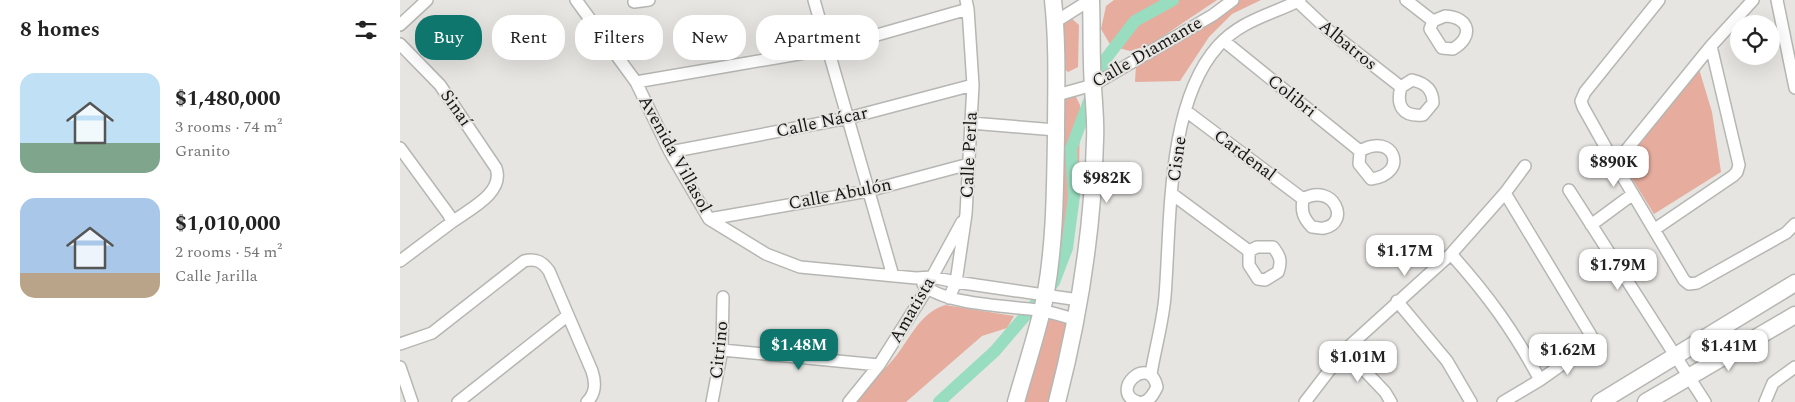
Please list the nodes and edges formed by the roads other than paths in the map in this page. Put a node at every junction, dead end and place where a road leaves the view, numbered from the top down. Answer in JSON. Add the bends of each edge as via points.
{"nodes":[{"id":1,"x":427,"y":0,"type":"edge"},
{"id":2,"x":576,"y":0,"type":"edge"},
{"id":3,"x":648,"y":0,"type":"edge"},
{"id":4,"x":814,"y":0,"type":"edge"},
{"id":5,"x":1053,"y":0,"type":"edge"},
{"id":6,"x":1091,"y":0,"type":"edge"},
{"id":7,"x":1233,"y":0,"type":"edge"},
{"id":8,"x":1406,"y":0,"type":"edge"},
{"id":9,"x":1659,"y":0,"type":"edge"},
{"id":10,"x":1753,"y":0,"type":"edge"},
{"id":11,"x":1777,"y":0,"type":"edge"},
{"id":12,"x":1299,"y":1,"type":"edge"},
{"id":13,"x":634,"y":2,"type":"dead end"},
{"id":14,"x":967,"y":4,"type":"edge"},
{"id":15,"x":818,"y":15,"type":"edge"},
{"id":16,"x":1433,"y":21,"type":"dead end"},
{"id":17,"x":1055,"y":22,"type":"junction"},
{"id":18,"x":400,"y":25,"type":"edge"},
{"id":19,"x":879,"y":32,"type":"edge"},
{"id":20,"x":1224,"y":41,"type":"junction"},
{"id":21,"x":400,"y":44,"type":"edge"},
{"id":22,"x":1711,"y":46,"type":"junction"},
{"id":23,"x":764,"y":60,"type":"edge"},
{"id":24,"x":831,"y":60,"type":"edge"},
{"id":25,"x":636,"y":82,"type":"junction"},
{"id":26,"x":973,"y":84,"type":"junction"},
{"id":27,"x":1093,"y":85,"type":"junction"},
{"id":28,"x":1401,"y":87,"type":"dead end"},
{"id":29,"x":1795,"y":88,"type":"edge"},
{"id":30,"x":1057,"y":95,"type":"junction"},
{"id":31,"x":1186,"y":111,"type":"junction"},
{"id":32,"x":848,"y":118,"type":"junction"},
{"id":33,"x":971,"y":123,"type":"junction"},
{"id":34,"x":1056,"y":130,"type":"junction"},
{"id":35,"x":400,"y":148,"type":"edge"},
{"id":36,"x":1360,"y":150,"type":"dead end"},
{"id":37,"x":670,"y":152,"type":"junction"},
{"id":38,"x":969,"y":164,"type":"junction"},
{"id":39,"x":1614,"y":164,"type":"junction"},
{"id":40,"x":1525,"y":166,"type":"dead end"},
{"id":41,"x":1569,"y":190,"type":"dead end"},
{"id":42,"x":868,"y":191,"type":"junction"},
{"id":43,"x":1505,"y":193,"type":"junction"},
{"id":44,"x":1172,"y":194,"type":"junction"},
{"id":45,"x":1633,"y":194,"type":"junction"},
{"id":46,"x":1303,"y":200,"type":"dead end"},
{"id":47,"x":966,"y":214,"type":"junction"},
{"id":48,"x":709,"y":219,"type":"junction"},
{"id":49,"x":452,"y":222,"type":"junction"},
{"id":50,"x":1795,"y":224,"type":"edge"},
{"id":51,"x":1591,"y":225,"type":"junction"},
{"id":52,"x":1655,"y":229,"type":"junction"},
{"id":53,"x":1249,"y":251,"type":"dead end"},
{"id":54,"x":1451,"y":254,"type":"junction"},
{"id":55,"x":400,"y":261,"type":"edge"},
{"id":56,"x":893,"y":276,"type":"junction"},
{"id":57,"x":932,"y":276,"type":"junction"},
{"id":58,"x":916,"y":278,"type":"junction"},
{"id":59,"x":956,"y":282,"type":"junction"},
{"id":60,"x":927,"y":289,"type":"junction"},
{"id":61,"x":1793,"y":289,"type":"edge"},
{"id":62,"x":1045,"y":294,"type":"junction"},
{"id":63,"x":723,"y":297,"type":"dead end"},
{"id":64,"x":949,"y":298,"type":"junction"},
{"id":65,"x":1079,"y":300,"type":"junction"},
{"id":66,"x":1397,"y":301,"type":"junction"},
{"id":67,"x":1041,"y":311,"type":"junction"},
{"id":68,"x":1795,"y":315,"type":"edge"},
{"id":69,"x":567,"y":316,"type":"junction"},
{"id":70,"x":1076,"y":320,"type":"junction"},
{"id":71,"x":400,"y":344,"type":"edge"},
{"id":72,"x":722,"y":350,"type":"junction"},
{"id":73,"x":1345,"y":350,"type":"junction"},
{"id":74,"x":1676,"y":357,"type":"junction"},
{"id":75,"x":879,"y":365,"type":"junction"},
{"id":76,"x":400,"y":367,"type":"edge"},
{"id":77,"x":1795,"y":367,"type":"edge"},
{"id":78,"x":1150,"y":374,"type":"junction"},
{"id":79,"x":1690,"y":377,"type":"junction"},
{"id":80,"x":1540,"y":380,"type":"junction"},
{"id":81,"x":412,"y":402,"type":"edge"},
{"id":82,"x":458,"y":402,"type":"edge"},
{"id":83,"x":588,"y":402,"type":"edge"},
{"id":84,"x":712,"y":402,"type":"edge"},
{"id":85,"x":849,"y":402,"type":"edge"},
{"id":86,"x":1016,"y":402,"type":"edge"},
{"id":87,"x":1058,"y":402,"type":"edge"},
{"id":88,"x":1138,"y":402,"type":"edge"},
{"id":89,"x":1143,"y":402,"type":"edge"},
{"id":90,"x":1305,"y":402,"type":"edge"},
{"id":91,"x":1391,"y":402,"type":"edge"},
{"id":92,"x":1471,"y":402,"type":"edge"},
{"id":93,"x":1503,"y":402,"type":"edge"},
{"id":94,"x":1600,"y":402,"type":"edge"},
{"id":95,"x":1646,"y":402,"type":"edge"},
{"id":96,"x":1705,"y":402,"type":"edge"},
{"id":97,"x":1765,"y":402,"type":"edge"}],
"edges":[{"from":1,"to":18,"type":"street"},
{"from":2,"to":25,"type":"street","name":"Avenida Villasol"},
{"from":3,"to":13,"type":"street"},
{"from":4,"to":15,"type":"street"},
{"from":5,"to":17,"type":"street"},
{"from":6,"to":17,"type":"street"},
{"from":6,"to":27,"type":"street"},
{"from":7,"to":27,"type":"street","name":"Calle Diamante"},
{"from":8,"to":16,"type":"street"},
{"from":9,"to":39,"type":"street","via":[[1585,92],[1582,101]]},
{"from":10,"to":22,"type":"street"},
{"from":11,"to":29,"type":"street"},
{"from":12,"to":20,"type":"street","name":"Cisne","via":[[1244,24]]},
{"from":12,"to":28,"type":"street","name":"Albatros","via":[[1328,30]]},
{"from":14,"to":19,"type":"street"},
{"from":14,"to":26,"type":"street","name":"Calle Perla"},
{"from":17,"to":30,"type":"street"},
{"from":20,"to":31,"type":"street","name":"Cisne","via":[[1202,68]]},
{"from":20,"to":36,"type":"street","name":"Colibri"},
{"from":21,"to":49,"type":"street","name":"Sinaí","via":[[440,85],[498,173],[491,193]]},
{"from":22,"to":39,"type":"street"},
{"from":22,"to":52,"type":"street","via":[[1739,165],[1736,172]]},
{"from":23,"to":25,"type":"street"},
{"from":24,"to":32,"type":"street"},
{"from":25,"to":37,"type":"street","name":"Avenida Villasol"},
{"from":26,"to":32,"type":"street","name":"Calle Nácar"},
{"from":26,"to":33,"type":"street","name":"Calle Perla"},
{"from":27,"to":30,"type":"street","name":"Calle Diamante"},
{"from":27,"to":65,"type":"street","via":[[1096,139]]},
{"from":30,"to":34,"type":"street"},
{"from":31,"to":44,"type":"street","name":"Cisne","via":[[1177,140]]},
{"from":31,"to":46,"type":"street","name":"Cardenal"},
{"from":32,"to":37,"type":"street","name":"Calle Nácar"},
{"from":32,"to":42,"type":"street"},
{"from":33,"to":34,"type":"street"},
{"from":33,"to":38,"type":"street","name":"Calle Perla"},
{"from":34,"to":62,"type":"street","via":[[1055,205]]},
{"from":35,"to":49,"type":"street"},
{"from":37,"to":48,"type":"street","name":"Avenida Villasol"},
{"from":38,"to":42,"type":"street","name":"Calle Abulón"},
{"from":38,"to":47,"type":"street","name":"Calle Perla"},
{"from":39,"to":45,"type":"street"},
{"from":40,"to":43,"type":"street"},
{"from":41,"to":51,"type":"street"},
{"from":42,"to":48,"type":"street","name":"Calle Abulón"},
{"from":42,"to":56,"type":"street"},
{"from":43,"to":54,"type":"street"},
{"from":43,"to":80,"type":"street","via":[[1592,336],[1588,346]]},
{"from":44,"to":53,"type":"street"},
{"from":44,"to":78,"type":"street","name":"Cisne","via":[[1165,298]]},
{"from":45,"to":51,"type":"street"},
{"from":45,"to":52,"type":"street"},
{"from":47,"to":57,"type":"street","name":"Amatista"},
{"from":47,"to":59,"type":"street","name":"Calle Perla"},
{"from":48,"to":56,"type":"street","name":"Avenida Villasol","via":[[766,254],[800,267]]},
{"from":49,"to":55,"type":"street"},
{"from":50,"to":52,"type":"street","via":[[1786,234],[1697,283],[1689,284]]},
{"from":51,"to":74,"type":"street"},
{"from":54,"to":66,"type":"street"},
{"from":54,"to":80,"type":"street","via":[[1498,311],[1522,345]]},
{"from":56,"to":58,"type":"street","name":"Avenida Villasol"},
{"from":57,"to":58,"type":"street","name":"Avenida Villasol"},
{"from":57,"to":59,"type":"street","name":"Avenida Villasol"},
{"from":57,"to":60,"type":"street","name":"Amatista"},
{"from":58,"to":60,"type":"street"},
{"from":59,"to":62,"type":"street","name":"Avenida Villasol"},
{"from":59,"to":64,"type":"street","name":"Calle Perla"},
{"from":60,"to":64,"type":"street"},
{"from":60,"to":75,"type":"street","name":"Amatista"},
{"from":61,"to":74,"type":"street"},
{"from":62,"to":65,"type":"street","name":"Avenida Villasol"},
{"from":62,"to":67,"type":"street"},
{"from":63,"to":72,"type":"street","name":"Citrino"},
{"from":64,"to":67,"type":"street"},
{"from":65,"to":70,"type":"street"},
{"from":66,"to":73,"type":"street"},
{"from":66,"to":92,"type":"street","via":[[1447,361]]},
{"from":67,"to":70,"type":"street"},
{"from":67,"to":86,"type":"street"},
{"from":68,"to":79,"type":"street"},
{"from":69,"to":71,"type":"street","via":[[546,266],[538,260],[530,260],[432,333]]},
{"from":69,"to":82,"type":"street"},
{"from":69,"to":83,"type":"street","via":[[595,380],[593,396]]},
{"from":70,"to":87,"type":"street"},
{"from":72,"to":75,"type":"street"},
{"from":72,"to":84,"type":"street","name":"Citrino"},
{"from":73,"to":90,"type":"street"},
{"from":73,"to":91,"type":"street"},
{"from":74,"to":79,"type":"street"},
{"from":74,"to":94,"type":"street"},
{"from":75,"to":85,"type":"street","name":"Amatista"},
{"from":76,"to":81,"type":"street"},
{"from":77,"to":97,"type":"street","via":[[1773,383]]},
{"from":78,"to":88,"type":"street","via":[[1135,376],[1127,388],[1127,393]]},
{"from":78,"to":89,"type":"street","name":"Cisne","via":[[1157,387]]},
{"from":79,"to":95,"type":"street"},
{"from":79,"to":96,"type":"street"},
{"from":80,"to":93,"type":"street"}]}
